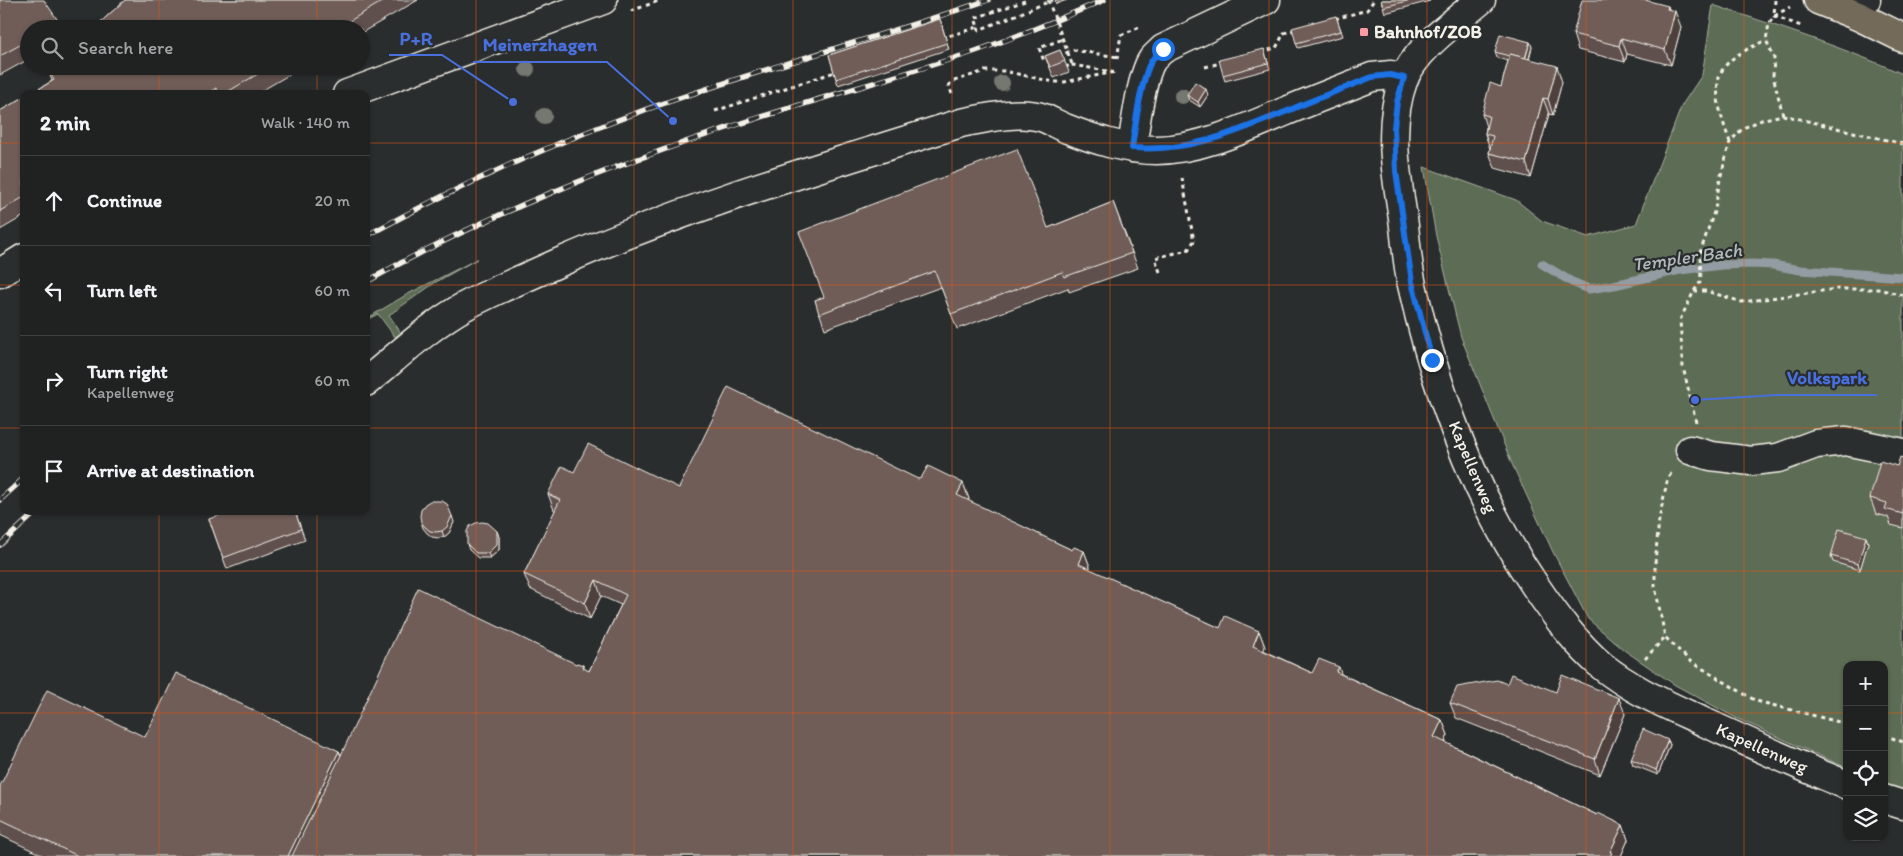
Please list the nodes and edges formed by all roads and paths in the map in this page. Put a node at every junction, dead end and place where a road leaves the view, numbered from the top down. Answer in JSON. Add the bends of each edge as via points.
{"nodes":[{"id":1,"x":603,"y":0,"type":"edge"},
{"id":2,"x":1028,"y":0,"type":"edge"},
{"id":3,"x":1266,"y":0,"type":"edge"},
{"id":4,"x":1374,"y":0,"type":"edge"},
{"id":5,"x":1481,"y":0,"type":"edge"},
{"id":6,"x":1050,"y":1,"type":"edge"},
{"id":7,"x":1806,"y":2,"type":"edge"},
{"id":8,"x":1862,"y":8,"type":"edge"},
{"id":9,"x":1330,"y":20,"type":"edge"},
{"id":10,"x":1146,"y":24,"type":"dead end"},
{"id":11,"x":978,"y":27,"type":"junction"},
{"id":12,"x":1302,"y":28,"type":"edge"},
{"id":13,"x":1903,"y":38,"type":"edge"},
{"id":14,"x":940,"y":39,"type":"edge"},
{"id":15,"x":1063,"y":39,"type":"junction"},
{"id":16,"x":1766,"y":40,"type":"junction"},
{"id":17,"x":1258,"y":52,"type":"edge"},
{"id":18,"x":1118,"y":57,"type":"junction"},
{"id":19,"x":1232,"y":60,"type":"edge"},
{"id":20,"x":1205,"y":66,"type":"dead end"},
{"id":21,"x":846,"y":69,"type":"edge"},
{"id":22,"x":1115,"y":72,"type":"junction"},
{"id":23,"x":1404,"y":78,"type":"junction"},
{"id":24,"x":359,"y":90,"type":"edge"},
{"id":25,"x":715,"y":110,"type":"dead end"},
{"id":26,"x":1783,"y":115,"type":"junction"},
{"id":27,"x":961,"y":123,"type":"junction"},
{"id":28,"x":1730,"y":142,"type":"junction"},
{"id":29,"x":1903,"y":144,"type":"edge"},
{"id":30,"x":1132,"y":148,"type":"junction"},
{"id":31,"x":1186,"y":201,"type":"dead end"},
{"id":32,"x":20,"y":260,"type":"edge"},
{"id":33,"x":1160,"y":272,"type":"dead end"},
{"id":34,"x":0,"y":273,"type":"edge"},
{"id":35,"x":1694,"y":291,"type":"junction"},
{"id":36,"x":1903,"y":295,"type":"edge"},
{"id":37,"x":370,"y":379,"type":"edge"},
{"id":38,"x":1690,"y":450,"type":"junction"},
{"id":39,"x":1903,"y":453,"type":"edge"},
{"id":40,"x":1843,"y":723,"type":"edge"},
{"id":41,"x":1888,"y":737,"type":"edge"},
{"id":42,"x":1903,"y":742,"type":"edge"},
{"id":43,"x":1843,"y":783,"type":"edge"},
{"id":44,"x":1888,"y":800,"type":"edge"},
{"id":45,"x":1903,"y":805,"type":"edge"}],
"edges":[{"from":1,"to":24,"type":"street"},
{"from":2,"to":11,"type":"path","via":[[975,18]]},
{"from":3,"to":30,"type":"street","via":[[1163,49],[1153,60],[1137,113]]},
{"from":4,"to":9,"type":"path","via":[[1367,10]]},
{"from":5,"to":23,"type":"street","name":"Kapellenweg","via":[[1423,50]]},
{"from":6,"to":11,"type":"path","via":[[979,30]]},
{"from":6,"to":15,"type":"path","bridge":true},
{"from":7,"to":8,"type":"main road"},
{"from":7,"to":16,"type":"path","via":[[1774,16]]},
{"from":8,"to":13,"type":"main road"},
{"from":10,"to":18,"type":"path","via":[[1121,36]]},
{"from":11,"to":14,"type":"path"},
{"from":12,"to":17,"type":"path","via":[[1284,33],[1276,48]]},
{"from":15,"to":18,"type":"path","bridge":true,"via":[[1039,48],[1044,61],[1074,50]]},
{"from":15,"to":22,"type":"path","bridge":true,"via":[[1072,64],[1059,70],[1073,66]]},
{"from":16,"to":26,"type":"path","via":[[1774,58],[1774,76]]},
{"from":16,"to":28,"type":"path","via":[[1736,56],[1722,69],[1718,87],[1720,112]]},
{"from":18,"to":22,"type":"path"},
{"from":19,"to":20,"type":"path"},
{"from":21,"to":25,"type":"path"},
{"from":22,"to":27,"type":"path","via":[[1054,82],[1004,71],[985,71],[951,82],[949,86]]},
{"from":23,"to":30,"type":"street","via":[[1390,75],[1372,77],[1239,131],[1198,144],[1157,150]]},
{"from":23,"to":43,"type":"street","name":"Kapellenweg","via":[[1394,128],[1396,171],[1412,282],[1432,360],[1459,439],[1514,556],[1563,626],[1601,665],[1624,682],[1659,701]]},
{"from":26,"to":28,"type":"path","via":[[1743,128]]},
{"from":26,"to":29,"type":"path"},
{"from":27,"to":30,"type":"street","via":[[1026,115]]},
{"from":27,"to":37,"type":"street","via":[[667,219],[576,256],[464,307]]},
{"from":28,"to":35,"type":"path","via":[[1715,209],[1700,253],[1701,281]]},
{"from":31,"to":33,"type":"path","via":[[1194,242],[1188,250],[1155,258]]},
{"from":32,"to":34,"type":"street"},
{"from":35,"to":36,"type":"path","via":[[1706,291],[1742,302],[1836,289],[1878,289]]},
{"from":35,"to":38,"type":"path","via":[[1680,320],[1682,367],[1697,425]]},
{"from":38,"to":39,"type":"street","via":[[1751,462],[1778,458],[1816,444],[1846,441]]},
{"from":38,"to":40,"type":"path","via":[[1672,470],[1659,520],[1655,586],[1665,638],[1690,661],[1756,701]]},
{"from":41,"to":42,"type":"path"},
{"from":44,"to":45,"type":"street"}]}
